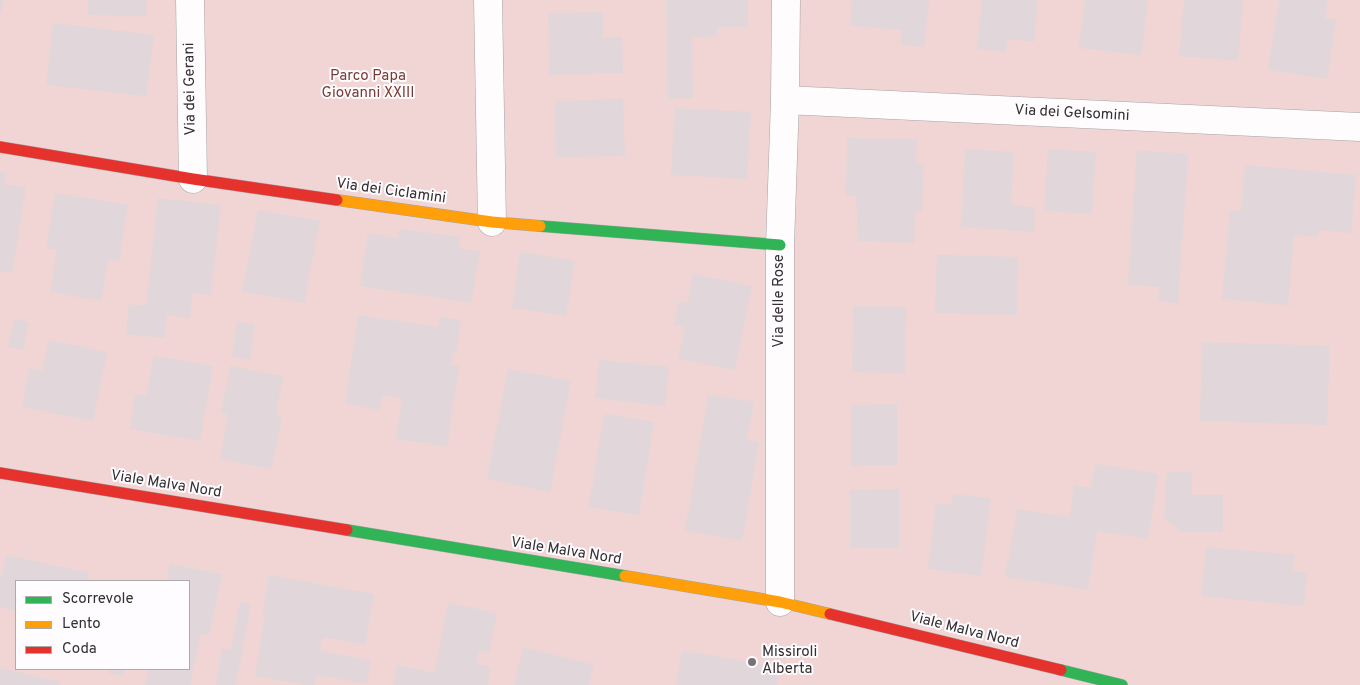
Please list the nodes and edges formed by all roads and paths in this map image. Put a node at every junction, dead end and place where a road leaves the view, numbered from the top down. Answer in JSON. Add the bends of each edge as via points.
{"nodes":[{"id":1,"x":190,"y":0,"type":"edge"},
{"id":2,"x":488,"y":0,"type":"edge"},
{"id":3,"x":786,"y":0,"type":"edge"},
{"id":4,"x":785,"y":100,"type":"junction"},
{"id":5,"x":1360,"y":127,"type":"edge"},
{"id":6,"x":0,"y":147,"type":"edge"},
{"id":7,"x":193,"y":178,"type":"junction"},
{"id":8,"x":492,"y":222,"type":"junction"},
{"id":9,"x":780,"y":245,"type":"junction"},
{"id":10,"x":0,"y":473,"type":"edge"},
{"id":11,"x":780,"y":602,"type":"junction"},
{"id":12,"x":1122,"y":685,"type":"edge"}],
"edges":[{"from":1,"to":7,"type":"street","name":"Via dei Gerani"},
{"from":2,"to":8,"type":"street"},
{"from":3,"to":4,"type":"street","name":"Via delle Rose"},
{"from":4,"to":5,"type":"street","name":"Via dei Gelsomini"},
{"from":4,"to":9,"type":"street","name":"Via delle Rose"},
{"from":6,"to":7,"type":"street","name":"Via dei Ciclamini"},
{"from":7,"to":8,"type":"street","name":"Via dei Ciclamini"},
{"from":8,"to":9,"type":"street","name":"Via dei Ciclamini"},
{"from":9,"to":11,"type":"street","name":"Via delle Rose"},
{"from":10,"to":11,"type":"street","name":"Viale Malva Nord"},
{"from":11,"to":12,"type":"street","name":"Viale Malva Nord"}]}
